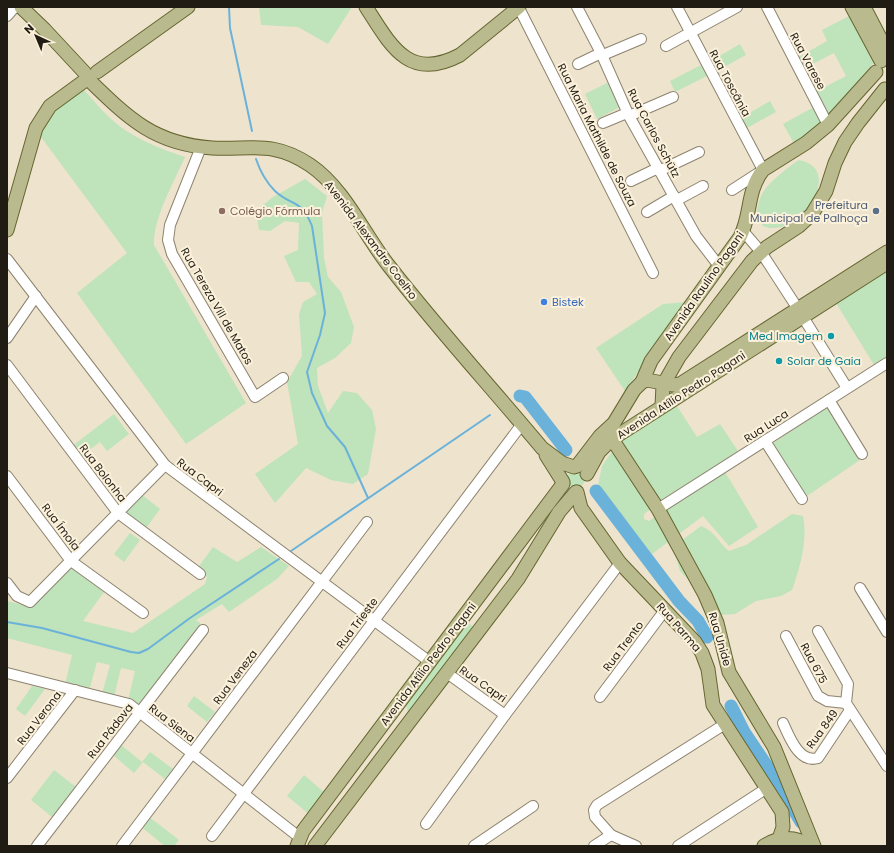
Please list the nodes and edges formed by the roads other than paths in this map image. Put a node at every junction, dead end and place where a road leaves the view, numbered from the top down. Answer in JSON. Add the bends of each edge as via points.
{"nodes":[{"id":1,"x":15,"y":7,"type":"edge"},
{"id":2,"x":21,"y":7,"type":"edge"},
{"id":3,"x":188,"y":7,"type":"edge"},
{"id":4,"x":366,"y":7,"type":"edge"},
{"id":5,"x":519,"y":7,"type":"edge"},
{"id":6,"x":576,"y":7,"type":"edge"},
{"id":7,"x":677,"y":7,"type":"edge"},
{"id":8,"x":737,"y":7,"type":"edge"},
{"id":9,"x":767,"y":7,"type":"edge"},
{"id":10,"x":852,"y":7,"type":"edge"},
{"id":11,"x":864,"y":7,"type":"edge"},
{"id":12,"x":7,"y":16,"type":"edge"},
{"id":13,"x":690,"y":33,"type":"junction"},
{"id":14,"x":642,"y":39,"type":"dead end"},
{"id":15,"x":666,"y":46,"type":"dead end"},
{"id":16,"x":602,"y":54,"type":"junction"},
{"id":17,"x":883,"y":61,"type":"edge"},
{"id":18,"x":578,"y":64,"type":"dead end"},
{"id":19,"x":91,"y":74,"type":"junction"},
{"id":20,"x":886,"y":89,"type":"edge"},
{"id":21,"x":673,"y":97,"type":"dead end"},
{"id":22,"x":628,"y":114,"type":"junction"},
{"id":23,"x":603,"y":123,"type":"dead end"},
{"id":24,"x":828,"y":126,"type":"junction"},
{"id":25,"x":201,"y":147,"type":"junction"},
{"id":26,"x":699,"y":152,"type":"dead end"},
{"id":27,"x":659,"y":169,"type":"junction"},
{"id":28,"x":763,"y":170,"type":"junction"},
{"id":29,"x":631,"y":181,"type":"dead end"},
{"id":30,"x":703,"y":186,"type":"dead end"},
{"id":31,"x":732,"y":190,"type":"dead end"},
{"id":32,"x":676,"y":198,"type":"junction"},
{"id":33,"x":647,"y":212,"type":"dead end"},
{"id":34,"x":7,"y":230,"type":"edge"},
{"id":35,"x":743,"y":231,"type":"junction"},
{"id":36,"x":761,"y":252,"type":"junction"},
{"id":37,"x":887,"y":252,"type":"edge"},
{"id":38,"x":7,"y":259,"type":"edge"},
{"id":39,"x":887,"y":263,"type":"edge"},
{"id":40,"x":719,"y":266,"type":"junction"},
{"id":41,"x":653,"y":273,"type":"dead end"},
{"id":42,"x":36,"y":296,"type":"junction"},
{"id":43,"x":800,"y":313,"type":"junction"},
{"id":44,"x":7,"y":338,"type":"edge"},
{"id":45,"x":887,"y":363,"type":"edge"},
{"id":46,"x":7,"y":365,"type":"edge"},
{"id":47,"x":283,"y":378,"type":"dead end"},
{"id":48,"x":642,"y":382,"type":"junction"},
{"id":49,"x":663,"y":385,"type":"junction"},
{"id":50,"x":847,"y":388,"type":"junction"},
{"id":51,"x":829,"y":400,"type":"junction"},
{"id":52,"x":662,"y":406,"type":"junction"},
{"id":53,"x":522,"y":424,"type":"junction"},
{"id":54,"x":612,"y":439,"type":"junction"},
{"id":55,"x":764,"y":441,"type":"junction"},
{"id":56,"x":542,"y":448,"type":"junction"},
{"id":57,"x":862,"y":454,"type":"dead end"},
{"id":58,"x":165,"y":465,"type":"junction"},
{"id":59,"x":575,"y":467,"type":"junction"},
{"id":60,"x":588,"y":474,"type":"junction"},
{"id":61,"x":7,"y":476,"type":"edge"},
{"id":62,"x":563,"y":483,"type":"junction"},
{"id":63,"x":576,"y":492,"type":"junction"},
{"id":64,"x":802,"y":499,"type":"dead end"},
{"id":65,"x":658,"y":510,"type":"junction"},
{"id":66,"x":118,"y":513,"type":"junction"},
{"id":67,"x":367,"y":522,"type":"dead end"},
{"id":68,"x":71,"y":561,"type":"junction"},
{"id":69,"x":620,"y":563,"type":"junction"},
{"id":70,"x":503,"y":564,"type":"junction"},
{"id":71,"x":200,"y":574,"type":"dead end"},
{"id":72,"x":518,"y":578,"type":"junction"},
{"id":73,"x":322,"y":582,"type":"junction"},
{"id":74,"x":7,"y":583,"type":"edge"},
{"id":75,"x":860,"y":588,"type":"dead end"},
{"id":76,"x":143,"y":613,"type":"dead end"},
{"id":77,"x":662,"y":613,"type":"junction"},
{"id":78,"x":463,"y":618,"type":"junction"},
{"id":79,"x":374,"y":621,"type":"junction"},
{"id":80,"x":203,"y":630,"type":"dead end"},
{"id":81,"x":478,"y":631,"type":"junction"},
{"id":82,"x":818,"y":631,"type":"dead end"},
{"id":83,"x":887,"y":632,"type":"edge"},
{"id":84,"x":786,"y":636,"type":"dead end"},
{"id":85,"x":722,"y":644,"type":"junction"},
{"id":86,"x":702,"y":653,"type":"junction"},
{"id":87,"x":430,"y":662,"type":"junction"},
{"id":88,"x":729,"y":672,"type":"junction"},
{"id":89,"x":7,"y":673,"type":"edge"},
{"id":90,"x":447,"y":673,"type":"junction"},
{"id":91,"x":709,"y":674,"type":"junction"},
{"id":92,"x":75,"y":690,"type":"junction"},
{"id":93,"x":600,"y":697,"type":"dead end"},
{"id":94,"x":398,"y":705,"type":"junction"},
{"id":95,"x":848,"y":706,"type":"junction"},
{"id":96,"x":140,"y":713,"type":"junction"},
{"id":97,"x":505,"y":715,"type":"junction"},
{"id":98,"x":413,"y":719,"type":"junction"},
{"id":99,"x":783,"y":723,"type":"dead end"},
{"id":100,"x":725,"y":724,"type":"junction"},
{"id":101,"x":192,"y":754,"type":"junction"},
{"id":102,"x":887,"y":766,"type":"edge"},
{"id":103,"x":7,"y":778,"type":"edge"},
{"id":104,"x":341,"y":781,"type":"junction"},
{"id":105,"x":767,"y":788,"type":"junction"},
{"id":106,"x":244,"y":794,"type":"junction"},
{"id":107,"x":533,"y":806,"type":"dead end"},
{"id":108,"x":331,"y":824,"type":"junction"},
{"id":109,"x":426,"y":824,"type":"dead end"},
{"id":110,"x":611,"y":835,"type":"junction"},
{"id":111,"x":212,"y":836,"type":"dead end"},
{"id":112,"x":779,"y":839,"type":"junction"},
{"id":113,"x":298,"y":842,"type":"edge"},
{"id":114,"x":37,"y":846,"type":"edge"},
{"id":115,"x":122,"y":846,"type":"edge"},
{"id":116,"x":315,"y":846,"type":"edge"},
{"id":117,"x":474,"y":846,"type":"edge"},
{"id":118,"x":594,"y":846,"type":"edge"},
{"id":119,"x":636,"y":846,"type":"edge"},
{"id":120,"x":678,"y":846,"type":"edge"},
{"id":121,"x":764,"y":846,"type":"edge"},
{"id":122,"x":810,"y":846,"type":"edge"},
{"id":123,"x":814,"y":846,"type":"edge"}],
"edges":[{"from":1,"to":12,"type":"street"},
{"from":2,"to":19,"type":"main road","name":"Avenida Alexandre Coelho"},
{"from":3,"to":19,"type":"main road"},
{"from":4,"to":5,"type":"main road","via":[[400,54],[408,60],[429,65],[460,55]]},
{"from":5,"to":41,"type":"street","name":"Rua Maria Mathilde de Souza"},
{"from":6,"to":16,"type":"street","name":"Rua Carlos Schütz"},
{"from":7,"to":13,"type":"street","name":"Rua Toscânia"},
{"from":8,"to":13,"type":"street"},
{"from":9,"to":24,"type":"street","name":"Rua Varese"},
{"from":10,"to":17,"type":"main road"},
{"from":11,"to":17,"type":"main road"},
{"from":13,"to":15,"type":"street"},
{"from":13,"to":28,"type":"street","name":"Rua Toscânia"},
{"from":14,"to":16,"type":"street"},
{"from":16,"to":18,"type":"street"},
{"from":16,"to":22,"type":"street","name":"Rua Carlos Schütz"},
{"from":17,"to":20,"type":"main road","via":[[879,84]]},
{"from":17,"to":24,"type":"main road","name":"Avenida Raulino Pagani"},
{"from":19,"to":25,"type":"main road","name":"Avenida Alexandre Coelho","via":[[108,99],[146,130],[172,141]]},
{"from":19,"to":34,"type":"main road","via":[[50,106],[36,128]]},
{"from":20,"to":36,"type":"main road","name":"Avenida Raulino Pagani","via":[[845,142],[826,191],[815,211],[799,226]]},
{"from":21,"to":22,"type":"street"},
{"from":22,"to":23,"type":"street"},
{"from":22,"to":27,"type":"street","name":"Rua Carlos Schütz"},
{"from":24,"to":28,"type":"main road","name":"Avenida Raulino Pagani"},
{"from":25,"to":47,"type":"street","name":"Rua Tereza Vill de Matos","via":[[170,225],[168,240],[172,254],[255,397]]},
{"from":25,"to":53,"type":"main road","name":"Avenida Alexandre Coelho","via":[[268,148],[310,165],[334,189],[391,269]]},
{"from":26,"to":27,"type":"street"},
{"from":27,"to":29,"type":"street"},
{"from":27,"to":32,"type":"street","name":"Rua Carlos Schütz"},
{"from":28,"to":31,"type":"street"},
{"from":28,"to":35,"type":"main road","name":"Avenida Raulino Pagani","via":[[750,193]]},
{"from":30,"to":32,"type":"street"},
{"from":32,"to":33,"type":"street"},
{"from":32,"to":40,"type":"street","name":"Rua Carlos Schütz","via":[[696,236]]},
{"from":35,"to":36,"type":"street"},
{"from":35,"to":40,"type":"main road","name":"Avenida Raulino Pagani"},
{"from":36,"to":43,"type":"street"},
{"from":36,"to":49,"type":"main road","name":"Avenida Raulino Pagani","via":[[738,276],[678,357]]},
{"from":37,"to":43,"type":"main road","name":"Avenida Atílio Pedro Pagani"},
{"from":38,"to":42,"type":"street","name":"Rua Capri"},
{"from":39,"to":43,"type":"main road","name":"Avenida Atílio Pedro Pagani"},
{"from":40,"to":48,"type":"main road","name":"Avenida Raulino Pagani","via":[[651,361]]},
{"from":42,"to":44,"type":"street"},
{"from":42,"to":58,"type":"street","name":"Rua Capri"},
{"from":43,"to":49,"type":"main road","name":"Avenida Atílio Pedro Pagani","via":[[680,384]]},
{"from":43,"to":50,"type":"street"},
{"from":43,"to":52,"type":"main road","name":"Avenida Atílio Pedro Pagani"},
{"from":45,"to":50,"type":"street","name":"Rua Luca"},
{"from":46,"to":66,"type":"street","name":"Rua Bolonha"},
{"from":48,"to":49,"type":"main road","name":"Avenida Atílio Pedro Pagani","via":[[647,380]]},
{"from":48,"to":59,"type":"main road","name":"Avenida Atílio Pedro Pagani","via":[[634,390],[618,417]]},
{"from":49,"to":52,"type":"main road"},
{"from":50,"to":51,"type":"street","name":"Rua Luca"},
{"from":51,"to":55,"type":"street","name":"Rua Luca"},
{"from":51,"to":57,"type":"street"},
{"from":52,"to":54,"type":"main road","name":"Avenida Atílio Pedro Pagani"},
{"from":53,"to":56,"type":"main road","name":"Avenida Alexandre Coelho"},
{"from":53,"to":79,"type":"street","name":"Rua Trieste"},
{"from":54,"to":60,"type":"main road","name":"Avenida Atílio Pedro Pagani","via":[[599,452]]},
{"from":54,"to":65,"type":"main road","name":"Rua Unide"},
{"from":55,"to":64,"type":"street"},
{"from":55,"to":65,"type":"street","name":"Rua Luca"},
{"from":56,"to":59,"type":"main road","name":"Avenida Alexandre Coelho","via":[[562,463]]},
{"from":56,"to":62,"type":"main road","name":"Avenida Alexandre Coelho"},
{"from":58,"to":66,"type":"street"},
{"from":58,"to":73,"type":"street","name":"Rua Capri"},
{"from":59,"to":60,"type":"main road","via":[[583,469]]},
{"from":59,"to":62,"type":"main road","via":[[566,470]]},
{"from":60,"to":63,"type":"main road","via":[[586,487]]},
{"from":61,"to":68,"type":"street","name":"Rua Ímola"},
{"from":62,"to":63,"type":"main road","via":[[568,490]]},
{"from":62,"to":70,"type":"main road","name":"Avenida Atílio Pedro Pagani"},
{"from":63,"to":69,"type":"main road","name":"Rua Parma","via":[[581,508]]},
{"from":63,"to":72,"type":"main road","name":"Avenida Atílio Pedro Pagani","via":[[559,512]]},
{"from":65,"to":85,"type":"main road","name":"Rua Unide","via":[[705,595]]},
{"from":66,"to":68,"type":"street"},
{"from":66,"to":71,"type":"street","name":"Rua Bolonha"},
{"from":67,"to":73,"type":"street","name":"Rua Veneza"},
{"from":68,"to":74,"type":"street","via":[[30,602],[18,596]]},
{"from":68,"to":76,"type":"street","name":"Rua Ímola"},
{"from":69,"to":77,"type":"main road","name":"Rua Parma"},
{"from":69,"to":97,"type":"street"},
{"from":70,"to":72,"type":"main road","via":[[507,574]]},
{"from":70,"to":78,"type":"main road","name":"Avenida Atílio Pedro Pagani"},
{"from":72,"to":81,"type":"main road","name":"Avenida Atílio Pedro Pagani"},
{"from":73,"to":79,"type":"street","name":"Rua Capri"},
{"from":73,"to":101,"type":"street","name":"Rua Veneza"},
{"from":75,"to":83,"type":"street"},
{"from":77,"to":86,"type":"main road","name":"Rua Parma"},
{"from":77,"to":93,"type":"street","name":"Rua Trento"},
{"from":78,"to":81,"type":"main road","via":[[473,620]]},
{"from":78,"to":87,"type":"main road","name":"Avenida Atílio Pedro Pagani"},
{"from":79,"to":87,"type":"street","name":"Rua Capri"},
{"from":79,"to":106,"type":"street","name":"Rua Trieste"},
{"from":80,"to":96,"type":"street","name":"Rua Pádova"},
{"from":81,"to":90,"type":"main road","name":"Avenida Atílio Pedro Pagani"},
{"from":82,"to":95,"type":"street","via":[[848,684]]},
{"from":84,"to":95,"type":"street","name":"Rua 675","via":[[818,696]]},
{"from":85,"to":86,"type":"main road","via":[[711,653]]},
{"from":85,"to":88,"type":"main road","name":"Rua Unide"},
{"from":86,"to":91,"type":"main road","name":"Rua Parma"},
{"from":87,"to":94,"type":"main road","name":"Avenida Atílio Pedro Pagani"},
{"from":88,"to":91,"type":"main road","via":[[723,668],[713,670]]},
{"from":88,"to":123,"type":"main road","name":"Rua Unide","via":[[774,748]]},
{"from":89,"to":92,"type":"street","name":"Rua Siena"},
{"from":90,"to":97,"type":"street","name":"Rua Capri"},
{"from":90,"to":98,"type":"main road","name":"Avenida Atílio Pedro Pagani"},
{"from":91,"to":100,"type":"main road","name":"Rua Parma","via":[[713,705]]},
{"from":92,"to":96,"type":"street","name":"Rua Siena","via":[[129,704]]},
{"from":92,"to":103,"type":"street","name":"Rua Verona"},
{"from":94,"to":98,"type":"main road","via":[[400,716],[406,720]]},
{"from":94,"to":104,"type":"main road","name":"Avenida Atílio Pedro Pagani"},
{"from":95,"to":99,"type":"street","name":"Rua 849","via":[[818,758],[809,759],[795,747]]},
{"from":95,"to":102,"type":"street"},
{"from":96,"to":101,"type":"street","name":"Rua Siena"},
{"from":96,"to":114,"type":"street","name":"Rua Pádova"},
{"from":97,"to":109,"type":"street"},
{"from":98,"to":108,"type":"main road","name":"Avenida Atílio Pedro Pagani"},
{"from":100,"to":105,"type":"main road","name":"Rua Parma"},
{"from":100,"to":110,"type":"street","via":[[597,805],[594,810],[595,817]]},
{"from":101,"to":106,"type":"street","name":"Rua Siena"},
{"from":101,"to":115,"type":"street","name":"Rua Veneza"},
{"from":104,"to":108,"type":"main road","via":[[322,814],[322,817]]},
{"from":104,"to":113,"type":"main road","name":"Avenida Atílio Pedro Pagani"},
{"from":105,"to":112,"type":"main road","name":"Rua Parma","via":[[782,812],[783,827]]},
{"from":105,"to":120,"type":"street"},
{"from":106,"to":111,"type":"street","name":"Rua Trieste"},
{"from":106,"to":113,"type":"street","name":"Rua Siena"},
{"from":107,"to":117,"type":"street"},
{"from":108,"to":116,"type":"main road","name":"Avenida Atílio Pedro Pagani"},
{"from":110,"to":118,"type":"street"},
{"from":110,"to":119,"type":"street"},
{"from":112,"to":121,"type":"main road"},
{"from":112,"to":122,"type":"main road","via":[[793,838]]}]}
